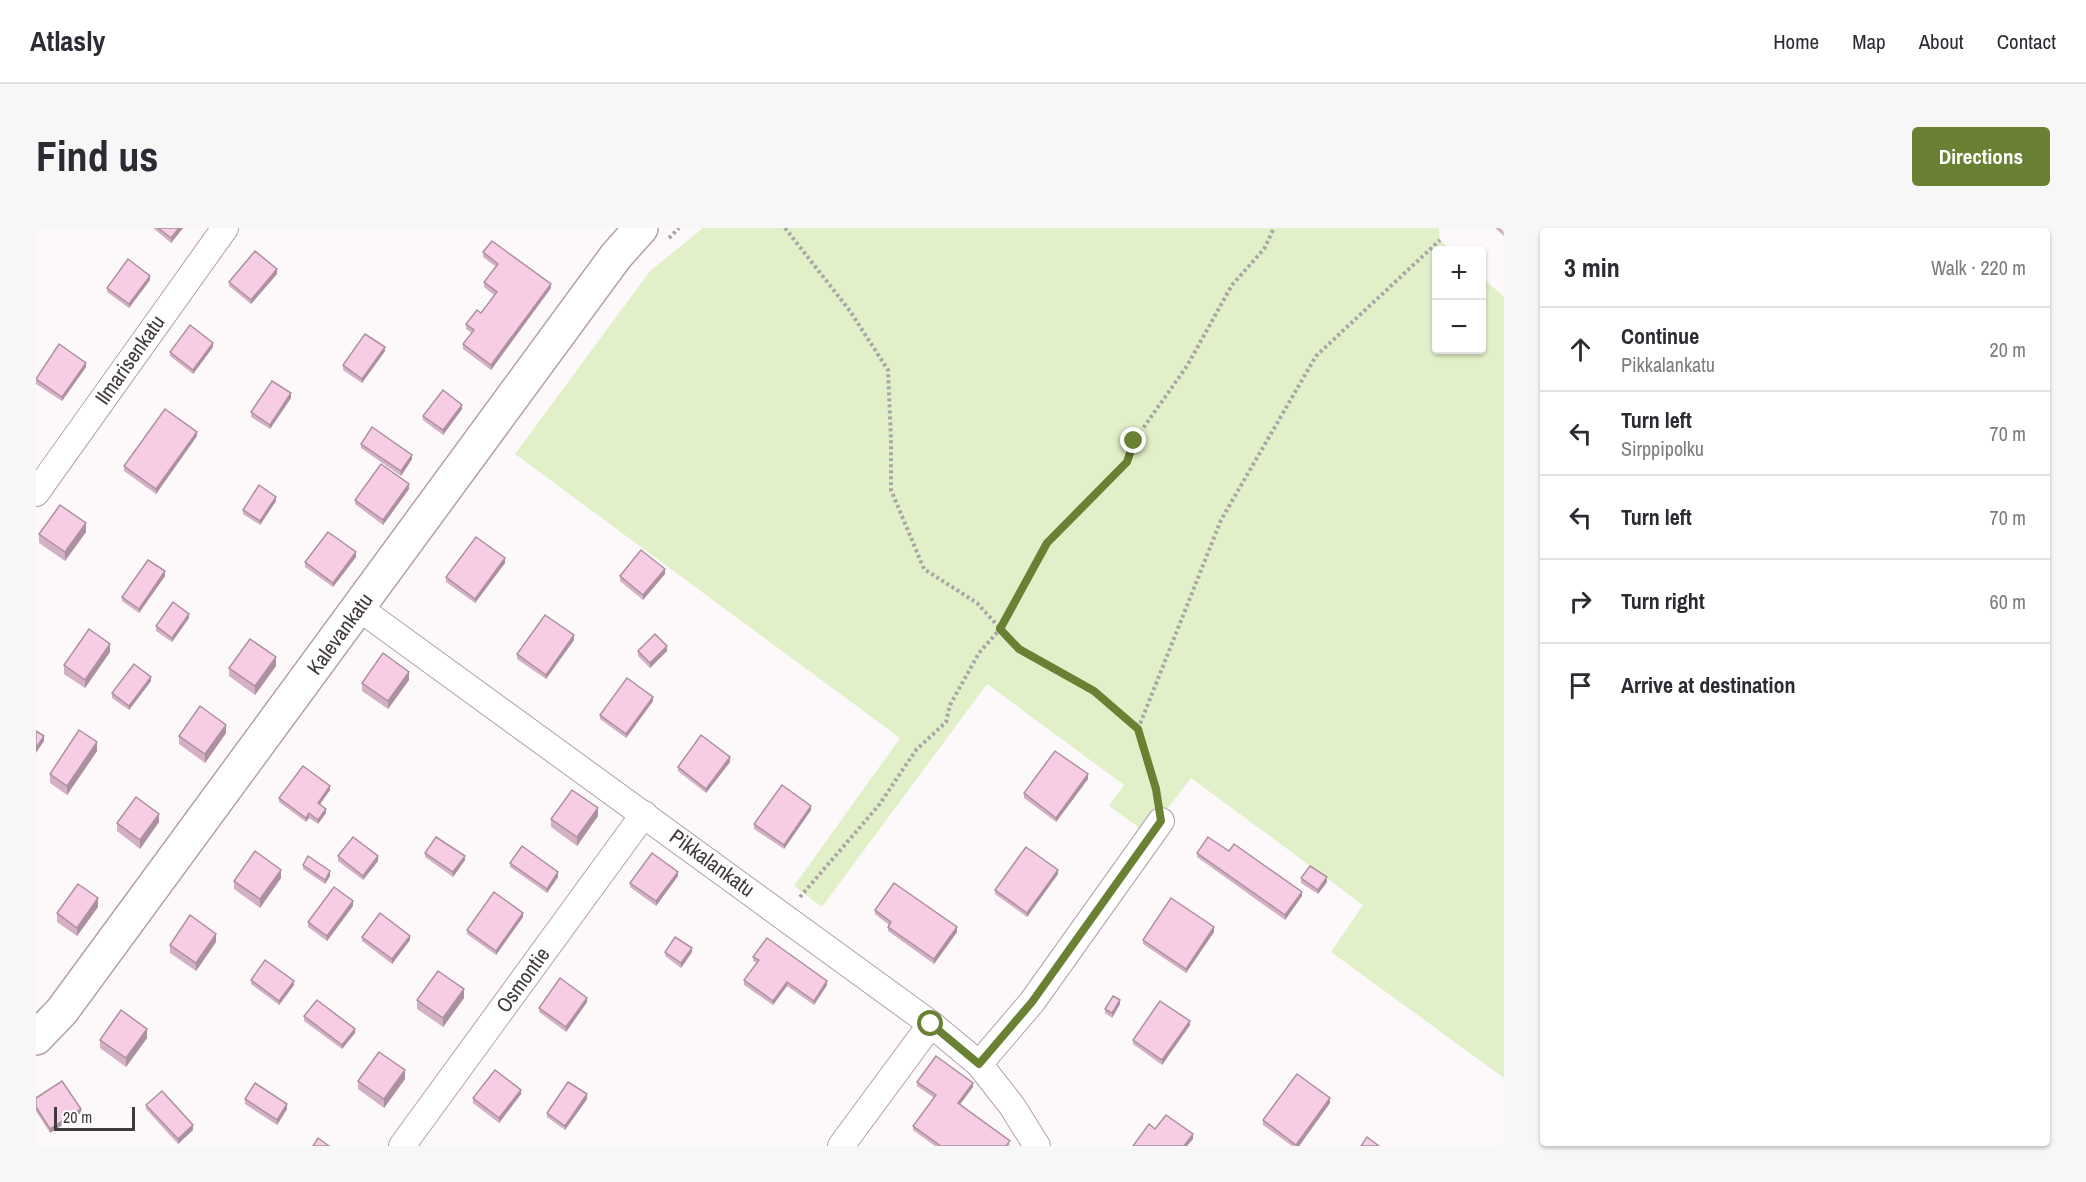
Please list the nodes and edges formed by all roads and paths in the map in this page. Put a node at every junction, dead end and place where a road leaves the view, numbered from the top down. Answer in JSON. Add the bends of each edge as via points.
{"nodes":[{"id":1,"x":225,"y":228,"type":"edge"},
{"id":2,"x":641,"y":228,"type":"edge"},
{"id":3,"x":786,"y":228,"type":"edge"},
{"id":4,"x":1274,"y":228,"type":"edge"},
{"id":5,"x":1440,"y":240,"type":"dead end"},
{"id":6,"x":36,"y":493,"type":"edge"},
{"id":7,"x":359,"y":608,"type":"junction"},
{"id":8,"x":1000,"y":629,"type":"junction"},
{"id":9,"x":1138,"y":729,"type":"junction"},
{"id":10,"x":644,"y":814,"type":"junction"},
{"id":11,"x":1161,"y":821,"type":"joint"},
{"id":12,"x":797,"y":900,"type":"dead end"},
{"id":13,"x":931,"y":1024,"type":"junction"},
{"id":14,"x":36,"y":1038,"type":"edge"},
{"id":15,"x":979,"y":1064,"type":"junction"},
{"id":16,"x":402,"y":1146,"type":"edge"},
{"id":17,"x":842,"y":1146,"type":"edge"},
{"id":18,"x":1037,"y":1146,"type":"edge"}],
"edges":[{"from":1,"to":6,"type":"street","name":"Ilmarisenkatu"},
{"from":2,"to":7,"type":"main road","name":"Kalevankatu","via":[[616,256]]},
{"from":3,"to":8,"type":"path","via":[[850,311],[888,370],[891,490],[924,568],[976,603]]},
{"from":4,"to":8,"type":"path","via":[[1264,249],[1232,285],[1187,366],[1134,441],[1127,462],[1047,543]]},
{"from":5,"to":9,"type":"path","via":[[1316,356],[1221,520]]},
{"from":7,"to":10,"type":"street","name":"Pikkalankatu"},
{"from":7,"to":14,"type":"main road","name":"Kalevankatu","via":[[62,1011]]},
{"from":8,"to":9,"type":"path","via":[[1019,649],[1094,691]]},
{"from":8,"to":12,"type":"path","via":[[979,653],[950,705],[946,722],[916,750],[879,805]]},
{"from":9,"to":11,"type":"path"},
{"from":10,"to":13,"type":"street","name":"Pikkalankatu"},
{"from":10,"to":16,"type":"street","name":"Osmontie"},
{"from":11,"to":15,"type":"street","via":[[1032,1002]]},
{"from":13,"to":15,"type":"street","name":"Pikkalankatu"},
{"from":13,"to":17,"type":"street"},
{"from":15,"to":18,"type":"street","name":"Pikkalankatu"}]}
